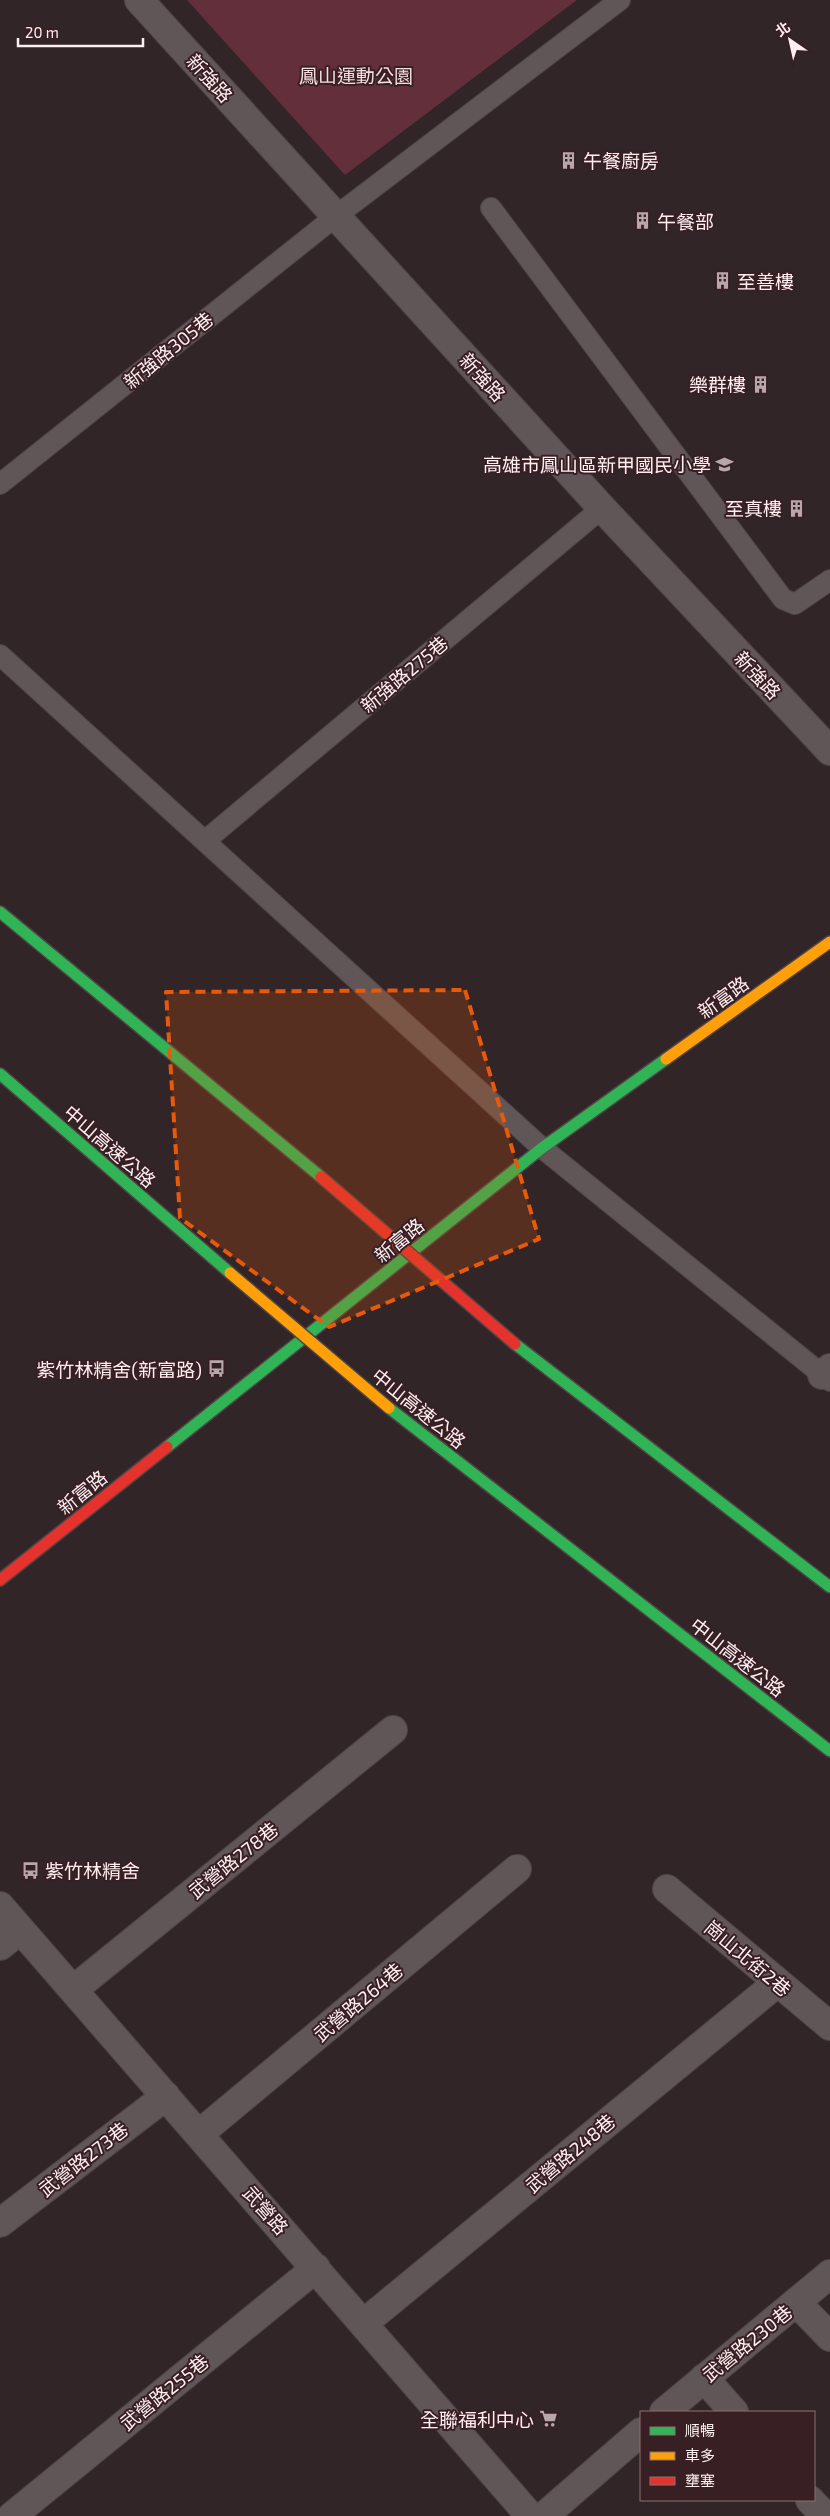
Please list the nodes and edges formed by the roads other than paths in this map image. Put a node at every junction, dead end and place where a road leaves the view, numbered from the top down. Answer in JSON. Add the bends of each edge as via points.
{"nodes":[{"id":1,"x":139,"y":0,"type":"edge"},
{"id":2,"x":620,"y":0,"type":"edge"},
{"id":3,"x":491,"y":208,"type":"dead end"},
{"id":4,"x":336,"y":216,"type":"junction"},
{"id":5,"x":0,"y":484,"type":"edge"},
{"id":6,"x":602,"y":508,"type":"junction"},
{"id":7,"x":830,"y":580,"type":"edge"},
{"id":8,"x":0,"y":655,"type":"edge"},
{"id":9,"x":830,"y":752,"type":"edge"},
{"id":10,"x":206,"y":840,"type":"junction"},
{"id":11,"x":0,"y":912,"type":"edge"},
{"id":12,"x":830,"y":942,"type":"edge"},
{"id":13,"x":0,"y":1074,"type":"edge"},
{"id":14,"x":542,"y":1148,"type":"junction"},
{"id":15,"x":827,"y":1375,"type":"edge"},
{"id":16,"x":0,"y":1580,"type":"edge"},
{"id":17,"x":830,"y":1586,"type":"edge"},
{"id":18,"x":393,"y":1730,"type":"dead end"},
{"id":19,"x":830,"y":1751,"type":"edge"},
{"id":20,"x":517,"y":1869,"type":"dead end"},
{"id":21,"x":668,"y":1889,"type":"dead end"},
{"id":22,"x":0,"y":1906,"type":"edge"},
{"id":23,"x":10,"y":1938,"type":"edge"},
{"id":24,"x":777,"y":1983,"type":"junction"},
{"id":25,"x":73,"y":1990,"type":"junction"},
{"id":26,"x":830,"y":2026,"type":"edge"},
{"id":27,"x":166,"y":2096,"type":"junction"},
{"id":28,"x":199,"y":2134,"type":"junction"},
{"id":29,"x":0,"y":2223,"type":"edge"},
{"id":30,"x":316,"y":2268,"type":"junction"},
{"id":31,"x":830,"y":2274,"type":"edge"},
{"id":32,"x":797,"y":2302,"type":"junction"},
{"id":33,"x":364,"y":2323,"type":"junction"},
{"id":34,"x":830,"y":2337,"type":"edge"},
{"id":35,"x":704,"y":2378,"type":"junction"},
{"id":36,"x":665,"y":2411,"type":"edge"},
{"id":37,"x":733,"y":2411,"type":"edge"},
{"id":38,"x":640,"y":2433,"type":"edge"},
{"id":39,"x":811,"y":2501,"type":"edge"},
{"id":40,"x":12,"y":2516,"type":"edge"},
{"id":41,"x":530,"y":2516,"type":"edge"},
{"id":42,"x":544,"y":2516,"type":"edge"},
{"id":43,"x":825,"y":2516,"type":"edge"}],
"edges":[{"from":1,"to":4,"type":"street","name":"新強路"},
{"from":2,"to":4,"type":"lane","name":"新強路305巷"},
{"from":3,"to":7,"type":"lane","via":[[783,599],[795,604]]},
{"from":4,"to":5,"type":"lane","name":"新強路305巷"},
{"from":4,"to":6,"type":"street","name":"新強路"},
{"from":6,"to":9,"type":"street","name":"新強路"},
{"from":6,"to":10,"type":"lane","name":"新強路275巷"},
{"from":8,"to":10,"type":"lane"},
{"from":10,"to":14,"type":"lane"},
{"from":11,"to":17,"type":"main road","bridge":true,"via":[[322,1177],[515,1344]]},
{"from":12,"to":14,"type":"main road","name":"新富路"},
{"from":13,"to":19,"type":"main road","name":"中山高速公路","bridge":true,"via":[[389,1408]]},
{"from":14,"to":15,"type":"lane"},
{"from":14,"to":16,"type":"main road","name":"新富路"},
{"from":18,"to":25,"type":"street","name":"武營路278巷"},
{"from":20,"to":28,"type":"street","name":"武營路264巷"},
{"from":21,"to":24,"type":"street","name":"崗山北街2巷"},
{"from":22,"to":23,"type":"street","name":"武營路"},
{"from":23,"to":25,"type":"street","name":"武營路"},
{"from":24,"to":26,"type":"street","name":"崗山北街2巷"},
{"from":24,"to":33,"type":"street","name":"武營路248巷"},
{"from":25,"to":27,"type":"street","name":"武營路"},
{"from":27,"to":28,"type":"street","name":"武營路"},
{"from":27,"to":29,"type":"street","name":"武營路273巷"},
{"from":28,"to":30,"type":"street","name":"武營路"},
{"from":30,"to":33,"type":"street","name":"武營路"},
{"from":30,"to":40,"type":"street","name":"武營路255巷"},
{"from":31,"to":32,"type":"street","name":"武營路230巷"},
{"from":32,"to":34,"type":"street"},
{"from":32,"to":35,"type":"street","name":"武營路230巷"},
{"from":33,"to":41,"type":"street","name":"武營路"},
{"from":35,"to":36,"type":"street","name":"武營路230巷"},
{"from":35,"to":37,"type":"street"},
{"from":38,"to":42,"type":"street"},
{"from":39,"to":43,"type":"street"}]}
